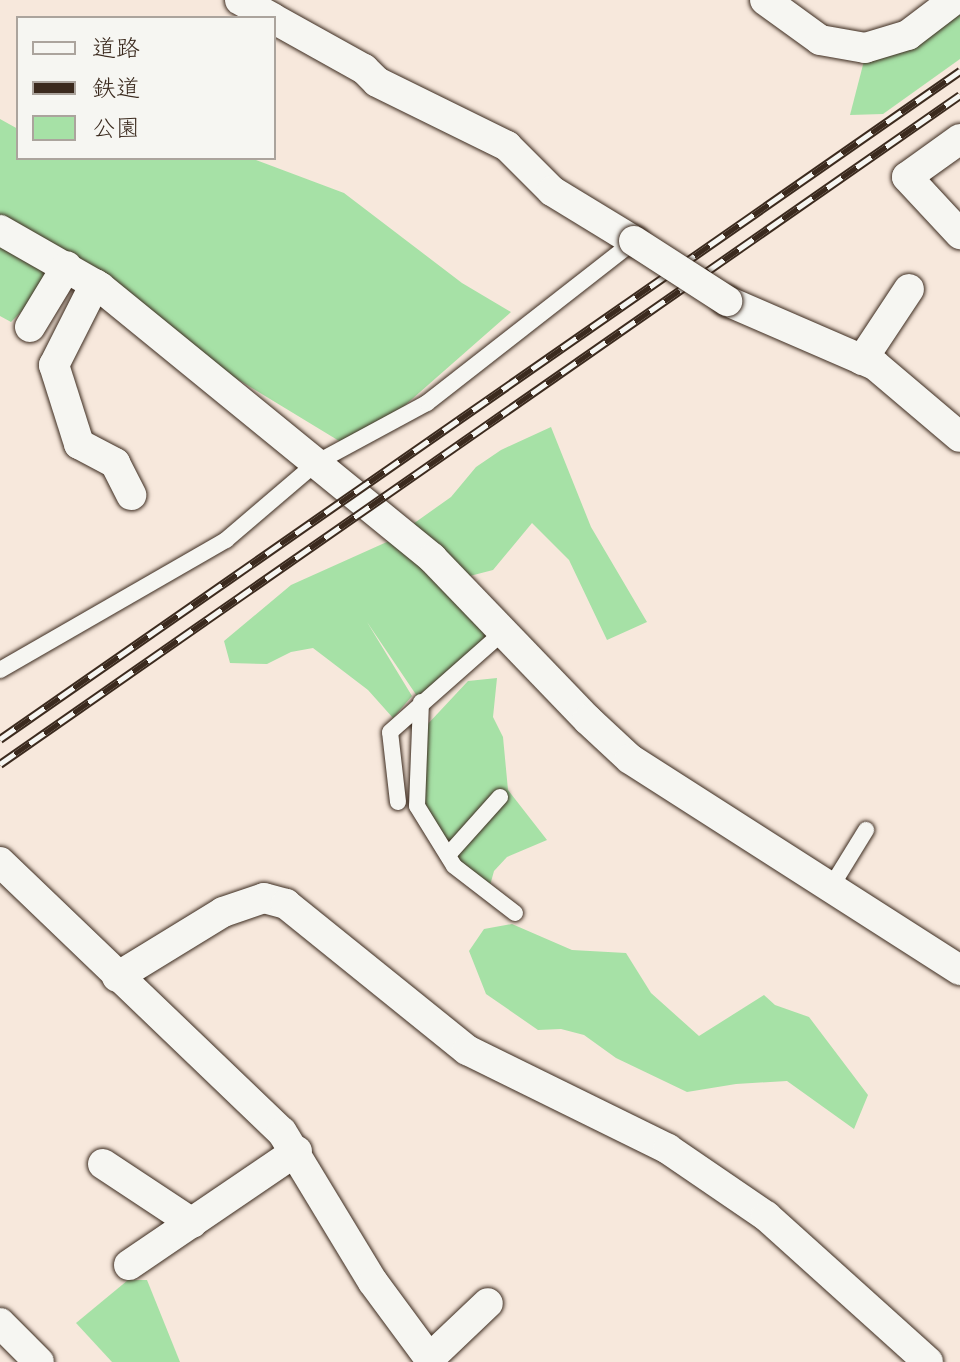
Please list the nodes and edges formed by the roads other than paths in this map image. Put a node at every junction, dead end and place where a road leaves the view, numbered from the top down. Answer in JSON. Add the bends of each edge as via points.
{"nodes":[{"id":1,"x":240,"y":0,"type":"edge"},
{"id":2,"x":765,"y":0,"type":"edge"},
{"id":3,"x":954,"y":0,"type":"edge"},
{"id":4,"x":269,"y":16,"type":"edge"},
{"id":5,"x":276,"y":20,"type":"edge"},
{"id":6,"x":960,"y":139,"type":"edge"},
{"id":7,"x":0,"y":230,"type":"edge"},
{"id":8,"x":960,"y":234,"type":"edge"},
{"id":9,"x":634,"y":241,"type":"junction"},
{"id":10,"x":67,"y":266,"type":"junction"},
{"id":11,"x":95,"y":284,"type":"junction"},
{"id":12,"x":909,"y":289,"type":"dead end"},
{"id":13,"x":30,"y":327,"type":"dead end"},
{"id":14,"x":862,"y":360,"type":"junction"},
{"id":15,"x":960,"y":437,"type":"edge"},
{"id":16,"x":316,"y":463,"type":"junction"},
{"id":17,"x":131,"y":495,"type":"dead end"},
{"id":18,"x":503,"y":632,"type":"junction"},
{"id":19,"x":0,"y":670,"type":"edge"},
{"id":20,"x":421,"y":702,"type":"junction"},
{"id":21,"x":500,"y":797,"type":"dead end"},
{"id":22,"x":398,"y":802,"type":"dead end"},
{"id":23,"x":866,"y":830,"type":"dead end"},
{"id":24,"x":448,"y":855,"type":"junction"},
{"id":25,"x":4,"y":873,"type":"edge"},
{"id":26,"x":831,"y":887,"type":"junction"},
{"id":27,"x":515,"y":913,"type":"dead end"},
{"id":28,"x":960,"y":970,"type":"edge"},
{"id":29,"x":117,"y":977,"type":"junction"},
{"id":30,"x":297,"y":1151,"type":"junction"},
{"id":31,"x":103,"y":1164,"type":"dead end"},
{"id":32,"x":192,"y":1223,"type":"junction"},
{"id":33,"x":129,"y":1265,"type":"dead end"},
{"id":34,"x":488,"y":1303,"type":"dead end"},
{"id":35,"x":0,"y":1323,"type":"edge"},
{"id":36,"x":431,"y":1360,"type":"edge"},
{"id":37,"x":39,"y":1362,"type":"edge"},
{"id":38,"x":928,"y":1362,"type":"edge"}],
"edges":[{"from":1,"to":4,"type":"street"},
{"from":2,"to":3,"type":"street","via":[[820,40],[865,48],[908,35]]},
{"from":5,"to":9,"type":"street","via":[[364,69],[377,82],[507,146],[552,191]]},
{"from":6,"to":8,"type":"street","via":[[907,177]]},
{"from":7,"to":10,"type":"street"},
{"from":9,"to":14,"type":"street","bridge":true,"via":[[727,301]]},
{"from":9,"to":16,"type":"lane","via":[[427,403]]},
{"from":10,"to":11,"type":"street"},
{"from":10,"to":13,"type":"street"},
{"from":11,"to":16,"type":"street"},
{"from":11,"to":17,"type":"street","via":[[54,365],[79,444],[115,463]]},
{"from":12,"to":14,"type":"street"},
{"from":14,"to":15,"type":"street","via":[[875,365]]},
{"from":16,"to":18,"type":"street","via":[[432,558]]},
{"from":16,"to":19,"type":"lane","via":[[226,540]]},
{"from":18,"to":20,"type":"lane"},
{"from":18,"to":26,"type":"street","via":[[630,759]]},
{"from":20,"to":22,"type":"lane","via":[[390,732]]},
{"from":20,"to":24,"type":"lane","via":[[417,806]]},
{"from":21,"to":24,"type":"lane"},
{"from":23,"to":26,"type":"lane"},
{"from":24,"to":27,"type":"lane","via":[[454,866]]},
{"from":25,"to":29,"type":"street"},
{"from":26,"to":28,"type":"street"},
{"from":29,"to":30,"type":"street"},
{"from":29,"to":38,"type":"street","via":[[223,912],[264,898],[286,904],[467,1050],[668,1149],[766,1216]]},
{"from":30,"to":32,"type":"street"},
{"from":30,"to":36,"type":"street","via":[[373,1282]]},
{"from":31,"to":32,"type":"street"},
{"from":32,"to":33,"type":"street"},
{"from":34,"to":36,"type":"street"},
{"from":35,"to":37,"type":"street"}]}
